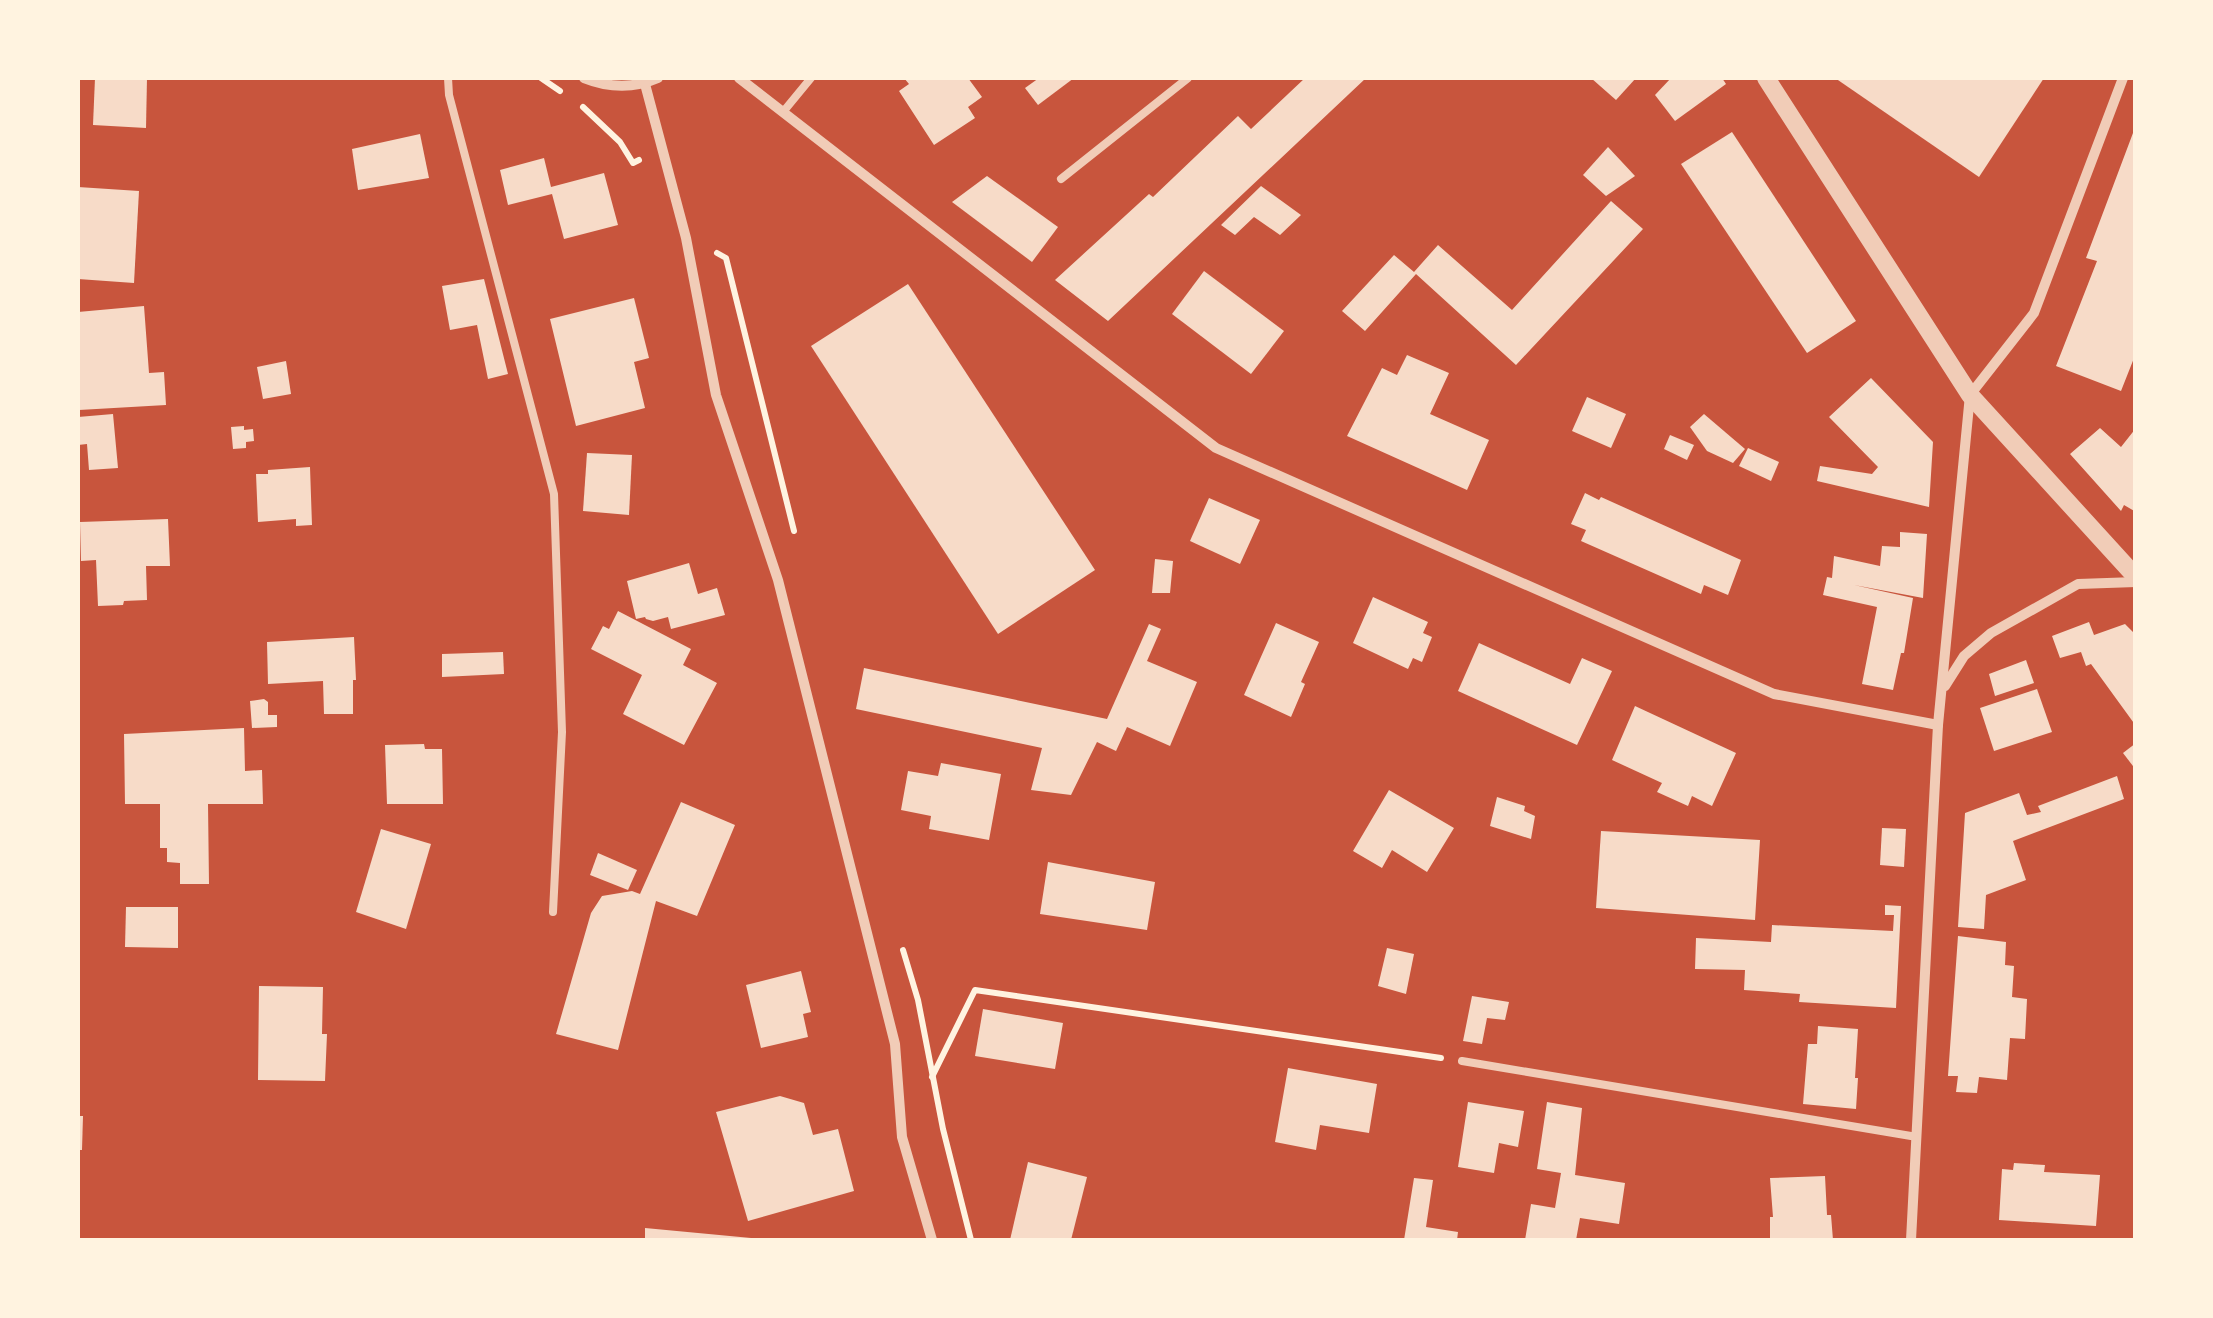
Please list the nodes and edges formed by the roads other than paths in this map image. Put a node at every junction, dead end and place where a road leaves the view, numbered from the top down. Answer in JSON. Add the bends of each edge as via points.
{"nodes":[{"id":1,"x":448,"y":78,"type":"edge"},
{"id":2,"x":584,"y":78,"type":"edge"},
{"id":3,"x":658,"y":78,"type":"edge"},
{"id":4,"x":739,"y":78,"type":"edge"},
{"id":5,"x":811,"y":78,"type":"edge"},
{"id":6,"x":1188,"y":78,"type":"edge"},
{"id":7,"x":1766,"y":78,"type":"edge"},
{"id":8,"x":2124,"y":78,"type":"edge"},
{"id":9,"x":644,"y":84,"type":"junction"},
{"id":10,"x":783,"y":112,"type":"junction"},
{"id":11,"x":1060,"y":179,"type":"dead end"},
{"id":12,"x":1970,"y":394,"type":"junction"},
{"id":13,"x":2136,"y":579,"type":"edge"},
{"id":14,"x":1942,"y":691,"type":"junction"},
{"id":15,"x":1938,"y":725,"type":"junction"},
{"id":16,"x":553,"y":912,"type":"dead end"},
{"id":17,"x":1462,"y":1060,"type":"road end"},
{"id":18,"x":1917,"y":1137,"type":"junction"},
{"id":19,"x":932,"y":1240,"type":"edge"},
{"id":20,"x":1911,"y":1240,"type":"edge"}],
"edges":[{"from":1,"to":16,"type":"lane","via":[[554,494],[562,732]]},
{"from":2,"to":9,"type":"street"},
{"from":3,"to":9,"type":"street"},
{"from":4,"to":10,"type":"street"},
{"from":5,"to":10,"type":"lane"},
{"from":6,"to":11,"type":"lane"},
{"from":7,"to":12,"type":"street"},
{"from":8,"to":12,"type":"street","via":[[2034,313]]},
{"from":9,"to":19,"type":"street","via":[[686,238],[716,394],[778,580],[895,1044],[902,1138]]},
{"from":10,"to":15,"type":"street","via":[[1216,448],[1774,694]]},
{"from":12,"to":13,"type":"street"},
{"from":12,"to":14,"type":"street"},
{"from":13,"to":14,"type":"street","via":[[2078,584],[1991,633],[1964,656]]},
{"from":14,"to":15,"type":"street"},
{"from":15,"to":18,"type":"street"},
{"from":17,"to":18,"type":"lane"},
{"from":18,"to":20,"type":"street"}]}
